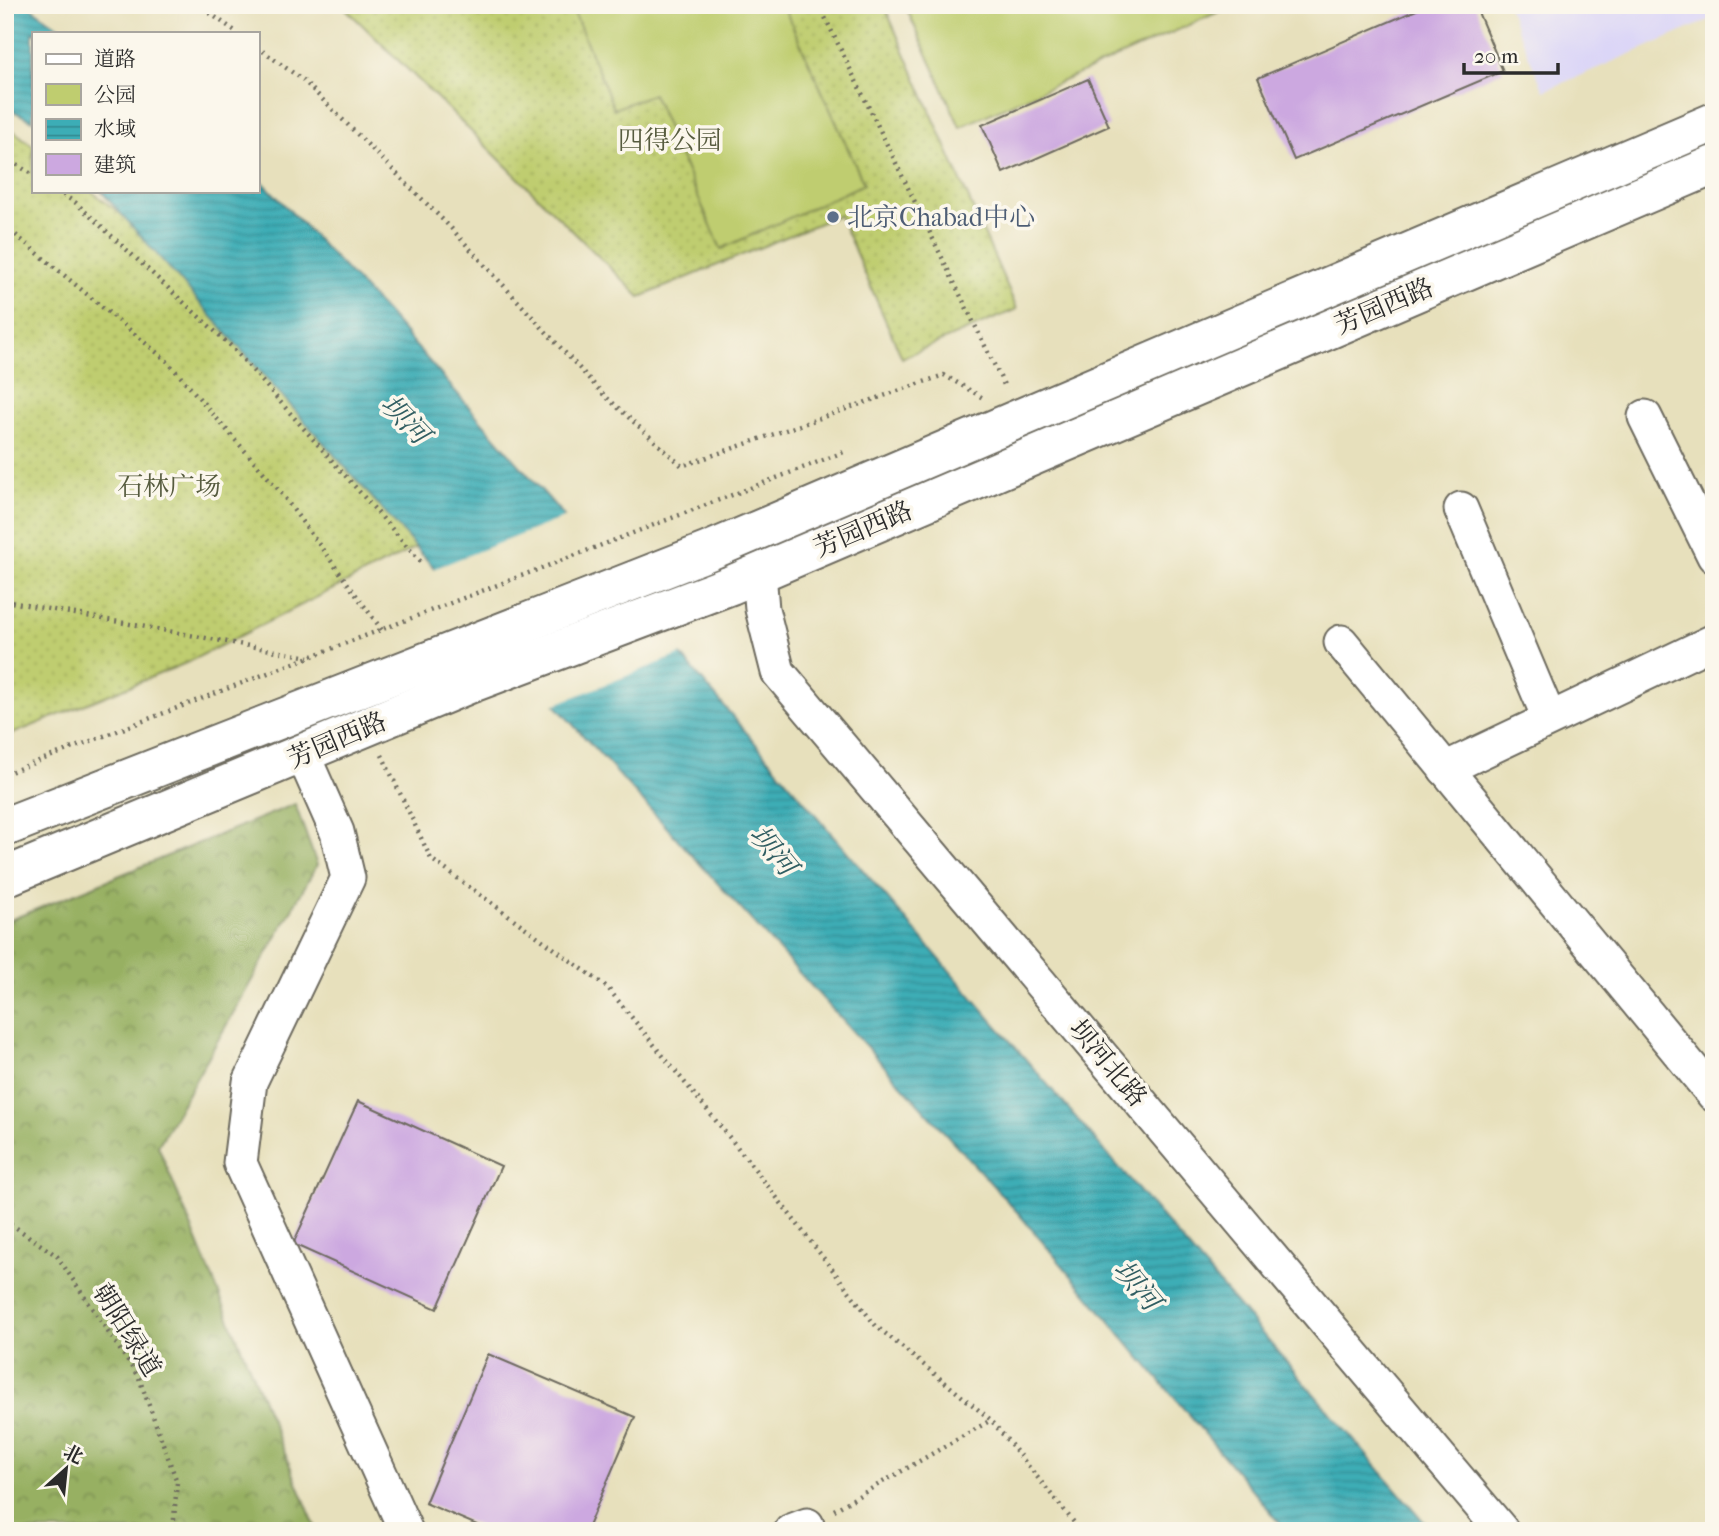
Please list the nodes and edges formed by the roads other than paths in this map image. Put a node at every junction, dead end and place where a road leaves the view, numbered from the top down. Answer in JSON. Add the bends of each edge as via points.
{"nodes":[{"id":1,"x":1714,"y":122,"type":"edge"},
{"id":2,"x":1714,"y":165,"type":"edge"},
{"id":3,"x":1645,"y":417,"type":"dead end"},
{"id":4,"x":1461,"y":509,"type":"dead end"},
{"id":5,"x":1714,"y":556,"type":"edge"},
{"id":6,"x":745,"y":579,"type":"junction"},
{"id":7,"x":1714,"y":641,"type":"edge"},
{"id":8,"x":1341,"y":642,"type":"dead end"},
{"id":9,"x":1549,"y":718,"type":"junction"},
{"id":10,"x":303,"y":755,"type":"junction"},
{"id":11,"x":1445,"y":769,"type":"junction"},
{"id":12,"x":5,"y":827,"type":"edge"},
{"id":13,"x":5,"y":877,"type":"edge"},
{"id":14,"x":1714,"y":1095,"type":"edge"},
{"id":15,"x":406,"y":1531,"type":"edge"},
{"id":16,"x":1502,"y":1531,"type":"edge"}],
"edges":[{"from":1,"to":12,"type":"main road","name":"芳园西路","via":[[709,551]]},
{"from":2,"to":6,"type":"main road","name":"芳园西路"},
{"from":3,"to":5,"type":"street"},
{"from":4,"to":9,"type":"street"},
{"from":6,"to":10,"type":"main road","name":"芳园西路","via":[[469,684]]},
{"from":6,"to":16,"type":"street","name":"坝河北路","via":[[762,609],[778,672]]},
{"from":7,"to":9,"type":"street"},
{"from":8,"to":11,"type":"street"},
{"from":9,"to":11,"type":"street"},
{"from":10,"to":13,"type":"main road","name":"芳园西路"},
{"from":10,"to":15,"type":"street","via":[[337,832],[348,878],[250,1083],[240,1163]]},
{"from":11,"to":14,"type":"street"}]}
